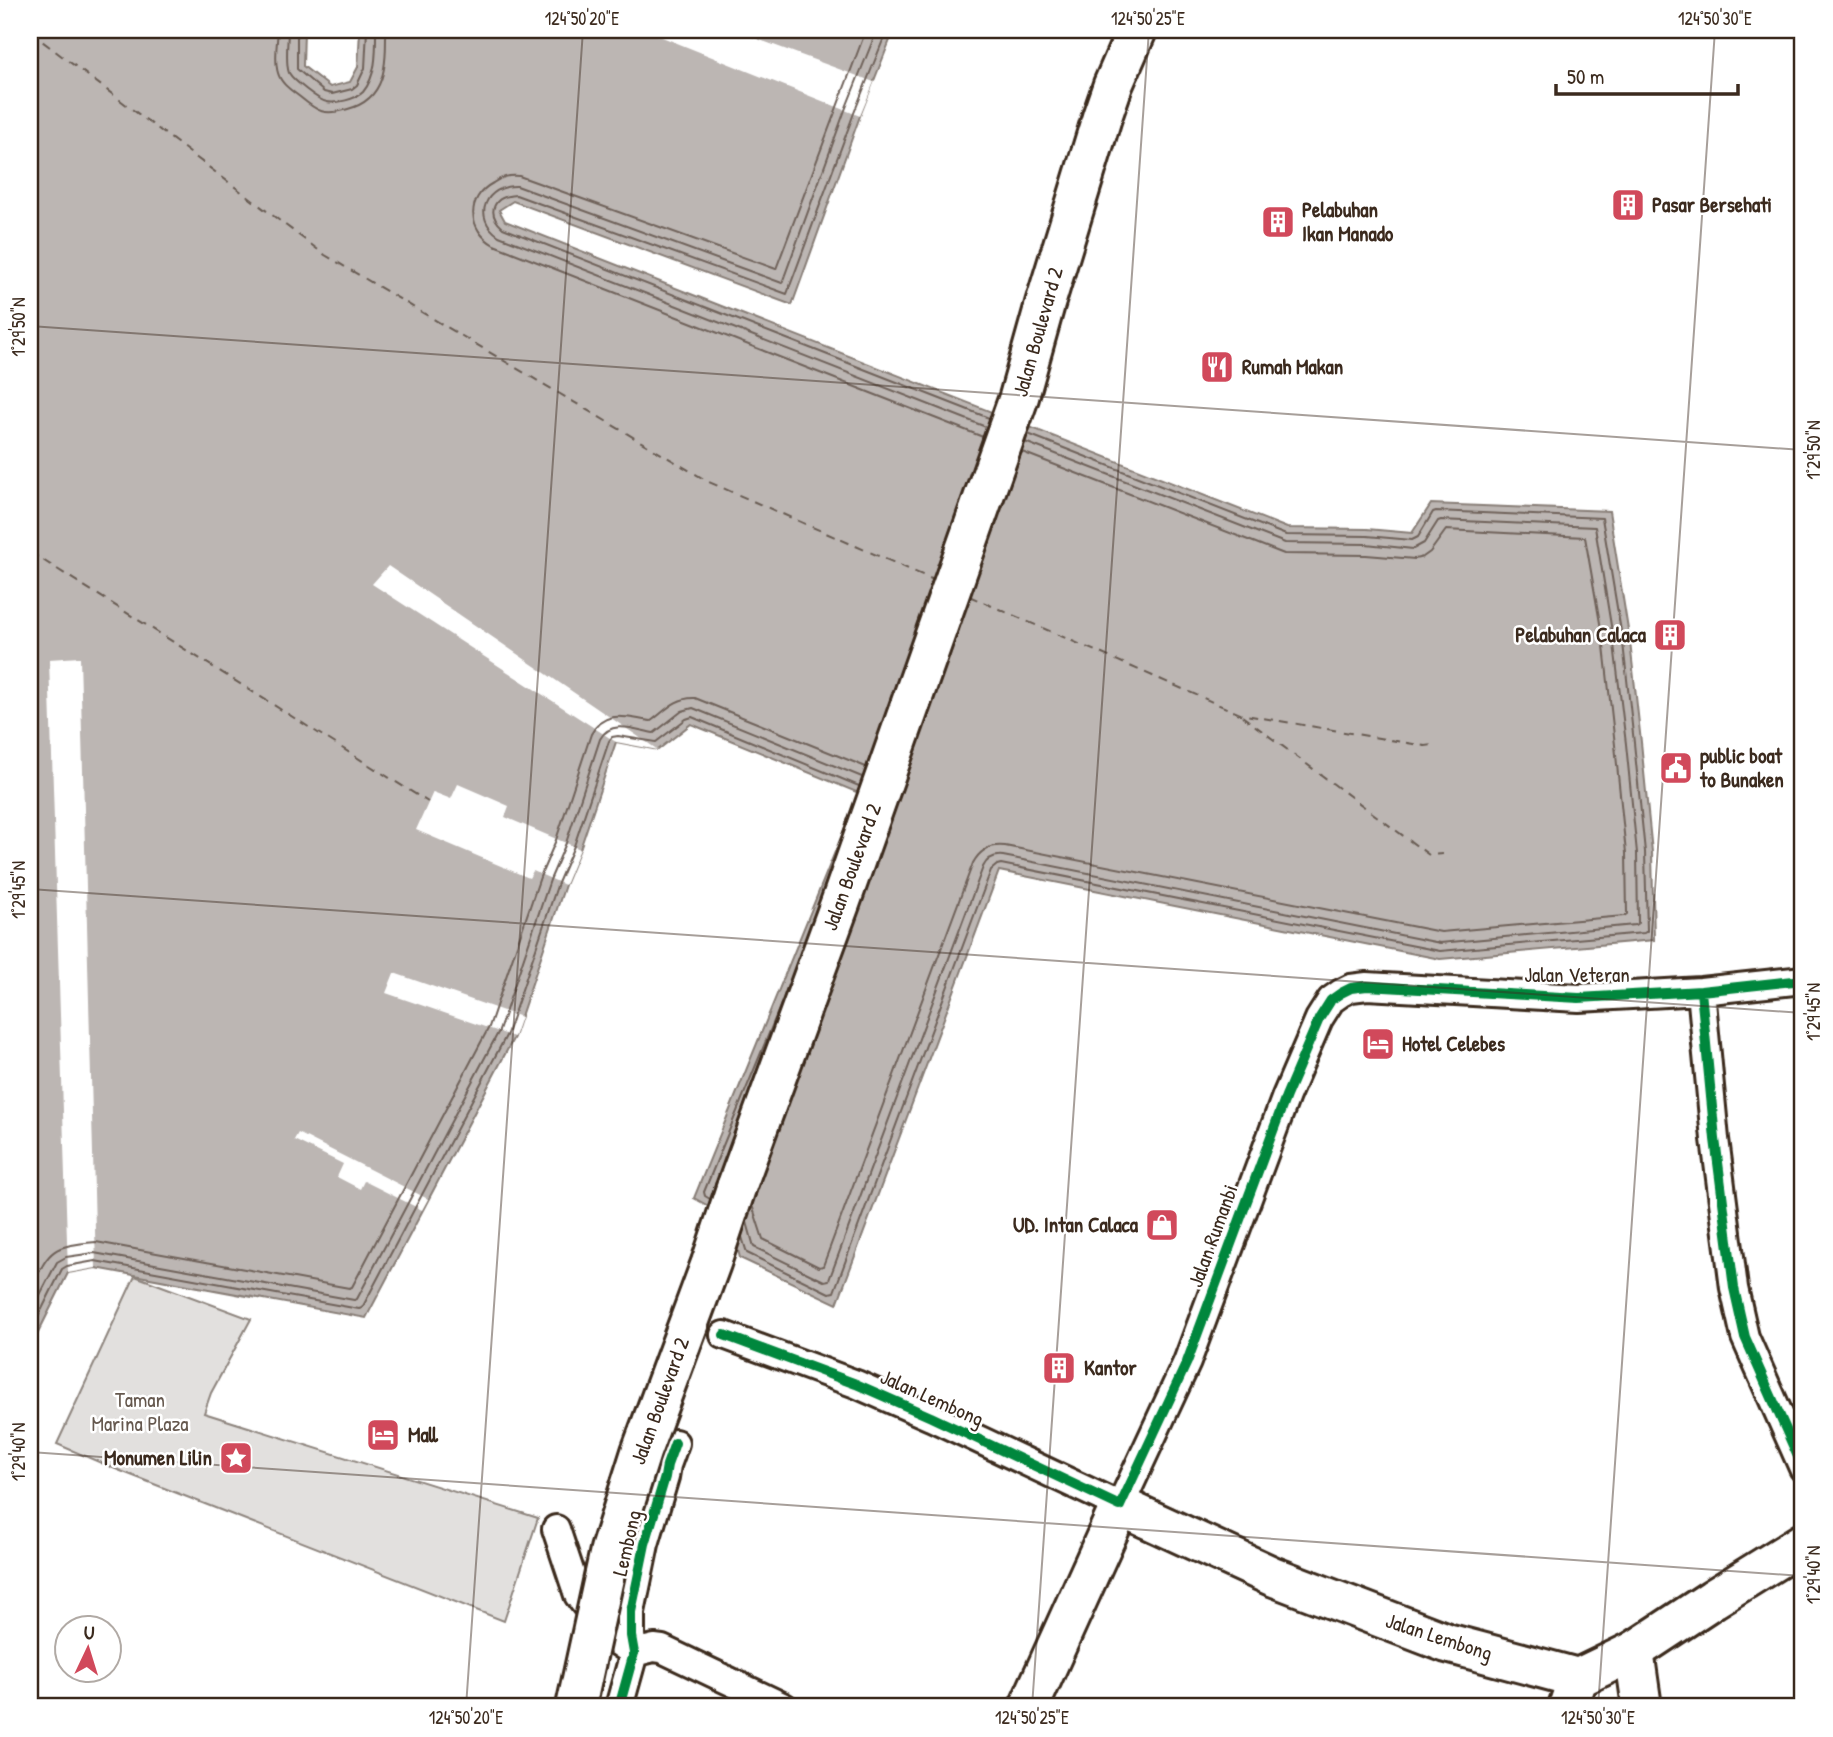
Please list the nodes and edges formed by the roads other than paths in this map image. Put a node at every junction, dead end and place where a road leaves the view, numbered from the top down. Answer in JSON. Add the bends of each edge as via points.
{"nodes":[{"id":1,"x":1137,"y":30,"type":"edge"},
{"id":2,"x":1803,"y":980,"type":"edge"},
{"id":3,"x":1351,"y":988,"type":"joint"},
{"id":4,"x":1701,"y":991,"type":"junction"},
{"id":5,"x":724,"y":1335,"type":"dead end"},
{"id":6,"x":675,"y":1443,"type":"dead end"},
{"id":7,"x":1803,"y":1468,"type":"edge"},
{"id":8,"x":1120,"y":1506,"type":"junction"},
{"id":9,"x":556,"y":1529,"type":"dead end"},
{"id":10,"x":1803,"y":1543,"type":"edge"},
{"id":11,"x":1634,"y":1651,"type":"junction"},
{"id":12,"x":634,"y":1653,"type":"junction"},
{"id":13,"x":1573,"y":1693,"type":"edge"},
{"id":14,"x":576,"y":1707,"type":"edge"},
{"id":15,"x":619,"y":1707,"type":"edge"},
{"id":16,"x":784,"y":1707,"type":"edge"},
{"id":17,"x":1029,"y":1707,"type":"edge"},
{"id":18,"x":1642,"y":1707,"type":"edge"}],
"edges":[{"from":1,"to":14,"type":"main road","name":"Jalan Boulevard 2","bridge":true,"via":[[1102,117],[1019,397],[641,1452],[610,1550]]},
{"from":2,"to":4,"type":"street","name":"Jalan Veteran"},
{"from":3,"to":4,"type":"street","name":"Jalan Veteran","via":[[1580,998]]},
{"from":3,"to":8,"type":"street","name":"Jalan Rumanbi","via":[[1331,1000],[1319,1019],[1187,1362]]},
{"from":4,"to":7,"type":"street","via":[[1734,1288],[1745,1337]]},
{"from":5,"to":8,"type":"street","name":"Jalan Lembong","via":[[856,1384]]},
{"from":6,"to":12,"type":"street","name":"Lembong","via":[[645,1544],[631,1612]]},
{"from":8,"to":13,"type":"main road","name":"Jalan Lembong","via":[[1272,1576]]},
{"from":8,"to":17,"type":"main road","name":"Jalan Rumanbi"},
{"from":9,"to":12,"type":"street","via":[[578,1595],[608,1635]]},
{"from":10,"to":11,"type":"main road"},
{"from":11,"to":13,"type":"main road"},
{"from":11,"to":18,"type":"main road"},
{"from":12,"to":15,"type":"street"},
{"from":12,"to":16,"type":"street","via":[[662,1649]]}]}
